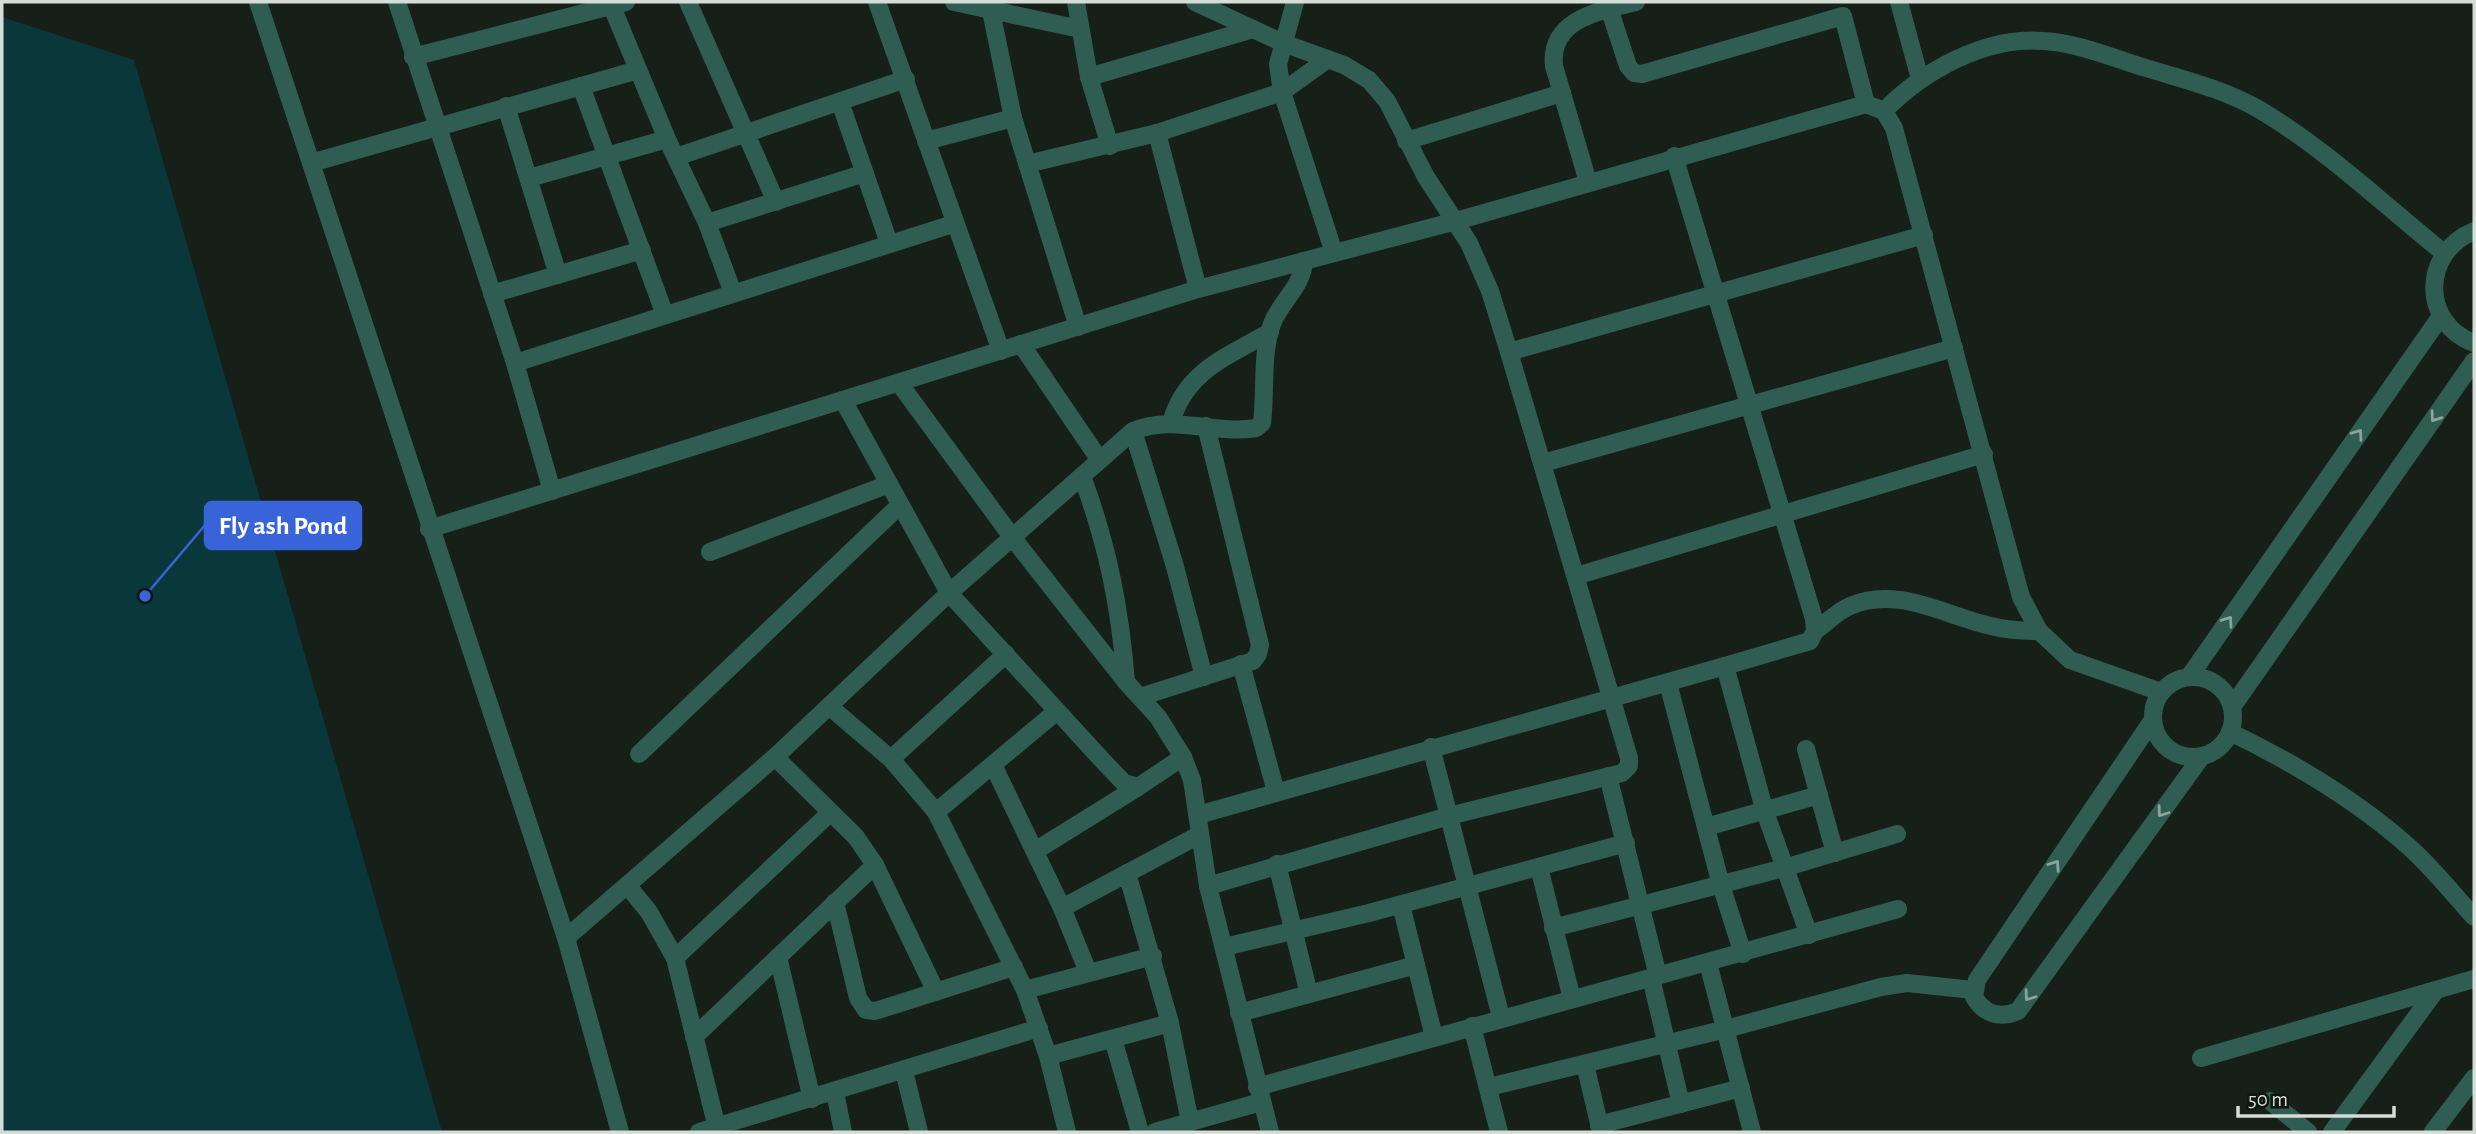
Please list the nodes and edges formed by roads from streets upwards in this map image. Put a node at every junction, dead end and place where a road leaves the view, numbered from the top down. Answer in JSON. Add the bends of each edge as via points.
{"nodes":[{"id":1,"x":258,"y":2,"type":"edge"},
{"id":2,"x":397,"y":2,"type":"edge"},
{"id":3,"x":688,"y":2,"type":"edge"},
{"id":4,"x":877,"y":2,"type":"edge"},
{"id":5,"x":954,"y":2,"type":"edge"},
{"id":6,"x":1076,"y":2,"type":"edge"},
{"id":7,"x":1195,"y":2,"type":"edge"},
{"id":8,"x":1295,"y":2,"type":"edge"},
{"id":9,"x":1636,"y":2,"type":"edge"},
{"id":10,"x":1899,"y":2,"type":"edge"},
{"id":11,"x":616,"y":3,"type":"edge"},
{"id":12,"x":1608,"y":5,"type":"edge"},
{"id":13,"x":1841,"y":9,"type":"edge"},
{"id":14,"x":991,"y":11,"type":"junction"},
{"id":15,"x":1080,"y":29,"type":"junction"},
{"id":16,"x":1253,"y":29,"type":"junction"},
{"id":17,"x":1283,"y":43,"type":"junction"},
{"id":18,"x":413,"y":57,"type":"junction"},
{"id":19,"x":1328,"y":59,"type":"junction"},
{"id":20,"x":638,"y":70,"type":"junction"},
{"id":21,"x":1089,"y":77,"type":"junction"},
{"id":22,"x":906,"y":79,"type":"junction"},
{"id":23,"x":1920,"y":79,"type":"junction"},
{"id":24,"x":581,"y":86,"type":"junction"},
{"id":25,"x":1282,"y":92,"type":"junction"},
{"id":26,"x":1562,"y":93,"type":"junction"},
{"id":27,"x":840,"y":102,"type":"junction"},
{"id":28,"x":1866,"y":104,"type":"junction"},
{"id":29,"x":506,"y":106,"type":"junction"},
{"id":30,"x":1884,"y":111,"type":"junction"},
{"id":31,"x":1013,"y":118,"type":"junction"},
{"id":32,"x":437,"y":125,"type":"junction"},
{"id":33,"x":1157,"y":132,"type":"junction"},
{"id":34,"x":745,"y":134,"type":"junction"},
{"id":35,"x":667,"y":139,"type":"junction"},
{"id":36,"x":926,"y":141,"type":"junction"},
{"id":37,"x":1406,"y":141,"type":"junction"},
{"id":38,"x":1110,"y":146,"type":"junction"},
{"id":39,"x":608,"y":156,"type":"junction"},
{"id":40,"x":1674,"y":156,"type":"junction"},
{"id":41,"x":676,"y":158,"type":"junction"},
{"id":42,"x":311,"y":163,"type":"junction"},
{"id":43,"x":1027,"y":164,"type":"junction"},
{"id":44,"x":865,"y":173,"type":"junction"},
{"id":45,"x":529,"y":178,"type":"junction"},
{"id":46,"x":1588,"y":182,"type":"junction"},
{"id":47,"x":776,"y":202,"type":"junction"},
{"id":48,"x":1456,"y":221,"type":"junction"},
{"id":49,"x":707,"y":223,"type":"junction"},
{"id":50,"x":953,"y":224,"type":"junction"},
{"id":51,"x":2474,"y":231,"type":"edge"},
{"id":52,"x":1924,"y":235,"type":"junction"},
{"id":53,"x":889,"y":243,"type":"junction"},
{"id":54,"x":642,"y":250,"type":"junction"},
{"id":55,"x":1334,"y":253,"type":"junction"},
{"id":56,"x":2444,"y":253,"type":"junction"},
{"id":57,"x":1304,"y":261,"type":"junction"},
{"id":58,"x":558,"y":275,"type":"junction"},
{"id":59,"x":1198,"y":289,"type":"junction"},
{"id":60,"x":733,"y":293,"type":"junction"},
{"id":61,"x":492,"y":294,"type":"junction"},
{"id":62,"x":1717,"y":295,"type":"junction"},
{"id":63,"x":665,"y":315,"type":"junction"},
{"id":64,"x":2441,"y":316,"type":"junction"},
{"id":65,"x":1078,"y":327,"type":"junction"},
{"id":66,"x":1270,"y":332,"type":"junction"},
{"id":67,"x":2474,"y":343,"type":"edge"},
{"id":68,"x":1021,"y":344,"type":"junction"},
{"id":69,"x":1954,"y":348,"type":"junction"},
{"id":70,"x":1000,"y":351,"type":"junction"},
{"id":71,"x":1509,"y":352,"type":"junction"},
{"id":72,"x":2474,"y":361,"type":"edge"},
{"id":73,"x":515,"y":363,"type":"junction"},
{"id":74,"x":899,"y":383,"type":"junction"},
{"id":75,"x":843,"y":400,"type":"junction"},
{"id":76,"x":1749,"y":406,"type":"junction"},
{"id":77,"x":1171,"y":423,"type":"junction"},
{"id":78,"x":1206,"y":426,"type":"junction"},
{"id":79,"x":1133,"y":431,"type":"junction"},
{"id":80,"x":1984,"y":454,"type":"junction"},
{"id":81,"x":1099,"y":459,"type":"junction"},
{"id":82,"x":1543,"y":463,"type":"junction"},
{"id":83,"x":1082,"y":476,"type":"junction"},
{"id":84,"x":889,"y":484,"type":"junction"},
{"id":85,"x":552,"y":491,"type":"junction"},
{"id":86,"x":900,"y":505,"type":"junction"},
{"id":87,"x":1782,"y":514,"type":"junction"},
{"id":88,"x":429,"y":529,"type":"junction"},
{"id":89,"x":1012,"y":537,"type":"junction"},
{"id":90,"x":710,"y":552,"type":"dead end"},
{"id":91,"x":1576,"y":576,"type":"junction"},
{"id":92,"x":949,"y":593,"type":"junction"},
{"id":93,"x":1815,"y":631,"type":"junction"},
{"id":94,"x":2039,"y":631,"type":"junction"},
{"id":95,"x":1006,"y":654,"type":"junction"},
{"id":96,"x":1241,"y":664,"type":"junction"},
{"id":97,"x":1725,"y":666,"type":"junction"},
{"id":98,"x":1204,"y":677,"type":"junction"},
{"id":99,"x":2189,"y":677,"type":"junction"},
{"id":100,"x":1126,"y":682,"type":"junction"},
{"id":101,"x":1668,"y":684,"type":"junction"},
{"id":102,"x":2161,"y":692,"type":"junction"},
{"id":103,"x":1140,"y":697,"type":"junction"},
{"id":104,"x":1612,"y":698,"type":"junction"},
{"id":105,"x":830,"y":707,"type":"junction"},
{"id":106,"x":2232,"y":707,"type":"junction"},
{"id":107,"x":1056,"y":711,"type":"junction"},
{"id":108,"x":2152,"y":721,"type":"junction"},
{"id":109,"x":2230,"y":732,"type":"junction"},
{"id":110,"x":1431,"y":747,"type":"junction"},
{"id":111,"x":1806,"y":749,"type":"dead end"},
{"id":112,"x":639,"y":754,"type":"dead end"},
{"id":113,"x":2202,"y":756,"type":"junction"},
{"id":114,"x":775,"y":757,"type":"junction"},
{"id":115,"x":1183,"y":757,"type":"junction"},
{"id":116,"x":891,"y":759,"type":"junction"},
{"id":117,"x":993,"y":765,"type":"junction"},
{"id":118,"x":1608,"y":776,"type":"junction"},
{"id":119,"x":1138,"y":786,"type":"junction"},
{"id":120,"x":1276,"y":792,"type":"junction"},
{"id":121,"x":1819,"y":795,"type":"junction"},
{"id":122,"x":936,"y":812,"type":"junction"},
{"id":123,"x":1765,"y":812,"type":"junction"},
{"id":124,"x":830,"y":813,"type":"junction"},
{"id":125,"x":1198,"y":815,"type":"junction"},
{"id":126,"x":1449,"y":816,"type":"junction"},
{"id":127,"x":1706,"y":827,"type":"junction"},
{"id":128,"x":1897,"y":834,"type":"dead end"},
{"id":129,"x":1199,"y":835,"type":"junction"},
{"id":130,"x":1626,"y":844,"type":"junction"},
{"id":131,"x":1035,"y":851,"type":"junction"},
{"id":132,"x":1836,"y":853,"type":"junction"},
{"id":133,"x":1277,"y":864,"type":"junction"},
{"id":134,"x":875,"y":865,"type":"junction"},
{"id":135,"x":1539,"y":867,"type":"junction"},
{"id":136,"x":1784,"y":868,"type":"junction"},
{"id":137,"x":1127,"y":873,"type":"junction"},
{"id":138,"x":1721,"y":885,"type":"junction"},
{"id":139,"x":627,"y":886,"type":"junction"},
{"id":140,"x":1208,"y":886,"type":"junction"},
{"id":141,"x":1467,"y":886,"type":"junction"},
{"id":142,"x":835,"y":902,"type":"junction"},
{"id":143,"x":1401,"y":905,"type":"junction"},
{"id":144,"x":1642,"y":906,"type":"junction"},
{"id":145,"x":1062,"y":908,"type":"junction"},
{"id":146,"x":1898,"y":909,"type":"dead end"},
{"id":147,"x":2474,"y":917,"type":"edge"},
{"id":148,"x":1553,"y":928,"type":"junction"},
{"id":149,"x":1293,"y":931,"type":"junction"},
{"id":150,"x":1809,"y":934,"type":"junction"},
{"id":151,"x":566,"y":938,"type":"junction"},
{"id":152,"x":1224,"y":947,"type":"junction"},
{"id":153,"x":1743,"y":954,"type":"junction"},
{"id":154,"x":778,"y":957,"type":"junction"},
{"id":155,"x":1153,"y":957,"type":"junction"},
{"id":156,"x":675,"y":958,"type":"junction"},
{"id":157,"x":1708,"y":963,"type":"junction"},
{"id":158,"x":1416,"y":965,"type":"junction"},
{"id":159,"x":1014,"y":967,"type":"junction"},
{"id":160,"x":1088,"y":972,"type":"junction"},
{"id":161,"x":1655,"y":977,"type":"junction"},
{"id":162,"x":2474,"y":979,"type":"edge"},
{"id":163,"x":1025,"y":990,"type":"junction"},
{"id":164,"x":1973,"y":990,"type":"junction"},
{"id":165,"x":2436,"y":990,"type":"junction"},
{"id":166,"x":936,"y":992,"type":"junction"},
{"id":167,"x":1309,"y":994,"type":"junction"},
{"id":168,"x":1572,"y":999,"type":"junction"},
{"id":169,"x":1239,"y":1013,"type":"junction"},
{"id":170,"x":1501,"y":1017,"type":"junction"},
{"id":171,"x":1170,"y":1023,"type":"junction"},
{"id":172,"x":1472,"y":1026,"type":"junction"},
{"id":173,"x":1039,"y":1028,"type":"junction"},
{"id":174,"x":1726,"y":1029,"type":"junction"},
{"id":175,"x":694,"y":1037,"type":"junction"},
{"id":176,"x":1434,"y":1037,"type":"junction"},
{"id":177,"x":1113,"y":1039,"type":"junction"},
{"id":178,"x":1667,"y":1043,"type":"junction"},
{"id":179,"x":1048,"y":1056,"type":"junction"},
{"id":180,"x":2201,"y":1058,"type":"dead end"},
{"id":181,"x":1585,"y":1064,"type":"junction"},
{"id":182,"x":904,"y":1071,"type":"junction"},
{"id":183,"x":2474,"y":1077,"type":"edge"},
{"id":184,"x":1489,"y":1087,"type":"junction"},
{"id":185,"x":1741,"y":1088,"type":"junction"},
{"id":186,"x":835,"y":1092,"type":"junction"},
{"id":187,"x":1259,"y":1094,"type":"junction"},
{"id":188,"x":812,"y":1099,"type":"junction"},
{"id":189,"x":2270,"y":1101,"type":"dead end"},
{"id":190,"x":1681,"y":1104,"type":"junction"},
{"id":191,"x":1190,"y":1122,"type":"junction"},
{"id":192,"x":1600,"y":1129,"type":"edge"},
{"id":193,"x":718,"y":1130,"type":"edge"},
{"id":194,"x":2435,"y":1131,"type":"edge"},
{"id":195,"x":620,"y":1132,"type":"edge"},
{"id":196,"x":699,"y":1132,"type":"edge"},
{"id":197,"x":843,"y":1132,"type":"edge"},
{"id":198,"x":919,"y":1132,"type":"edge"},
{"id":199,"x":1067,"y":1132,"type":"edge"},
{"id":200,"x":1140,"y":1132,"type":"edge"},
{"id":201,"x":1155,"y":1132,"type":"edge"},
{"id":202,"x":1270,"y":1132,"type":"edge"},
{"id":203,"x":1499,"y":1132,"type":"edge"},
{"id":204,"x":1752,"y":1132,"type":"edge"},
{"id":205,"x":2308,"y":1132,"type":"edge"},
{"id":206,"x":2332,"y":1132,"type":"edge"}],
"edges":[{"from":1,"to":42,"type":"street"},
{"from":2,"to":18,"type":"street"},
{"from":3,"to":34,"type":"street"},
{"from":4,"to":22,"type":"street"},
{"from":5,"to":14,"type":"street"},
{"from":6,"to":15,"type":"street"},
{"from":7,"to":16,"type":"street"},
{"from":8,"to":17,"type":"street"},
{"from":9,"to":12,"type":"street"},
{"from":10,"to":23,"type":"street"},
{"from":11,"to":18,"type":"street"},
{"from":11,"to":20,"type":"street"},
{"from":12,"to":13,"type":"street","via":[[1634,74]]},
{"from":12,"to":26,"type":"street","via":[[1558,35],[1552,48]]},
{"from":13,"to":28,"type":"street"},
{"from":14,"to":15,"type":"street"},
{"from":14,"to":31,"type":"street"},
{"from":15,"to":21,"type":"street"},
{"from":16,"to":17,"type":"street"},
{"from":16,"to":21,"type":"street"},
{"from":17,"to":19,"type":"street"},
{"from":17,"to":25,"type":"street","via":[[1278,64]]},
{"from":18,"to":32,"type":"street"},
{"from":19,"to":25,"type":"street"},
{"from":19,"to":37,"type":"street","via":[[1369,80],[1387,101]]},
{"from":20,"to":24,"type":"street"},
{"from":20,"to":35,"type":"street"},
{"from":21,"to":38,"type":"street"},
{"from":22,"to":27,"type":"street"},
{"from":22,"to":36,"type":"street"},
{"from":23,"to":30,"type":"street"},
{"from":23,"to":56,"type":"street","via":[[1981,51],[2044,41],[2222,90],[2299,137]]},
{"from":24,"to":29,"type":"street"},
{"from":24,"to":39,"type":"street"},
{"from":25,"to":33,"type":"street"},
{"from":25,"to":55,"type":"street"},
{"from":26,"to":37,"type":"street"},
{"from":26,"to":46,"type":"street"},
{"from":27,"to":34,"type":"street"},
{"from":27,"to":44,"type":"street"},
{"from":28,"to":30,"type":"street"},
{"from":28,"to":40,"type":"street"},
{"from":29,"to":32,"type":"street"},
{"from":29,"to":45,"type":"street"},
{"from":30,"to":52,"type":"street","via":[[1894,128]]},
{"from":31,"to":36,"type":"street"},
{"from":31,"to":43,"type":"street"},
{"from":32,"to":42,"type":"street"},
{"from":32,"to":61,"type":"street"},
{"from":33,"to":38,"type":"street"},
{"from":33,"to":59,"type":"street"},
{"from":34,"to":41,"type":"street"},
{"from":34,"to":47,"type":"street"},
{"from":35,"to":39,"type":"street"},
{"from":35,"to":41,"type":"street"},
{"from":36,"to":50,"type":"street"},
{"from":37,"to":48,"type":"street"},
{"from":38,"to":43,"type":"street"},
{"from":39,"to":45,"type":"street"},
{"from":39,"to":54,"type":"street"},
{"from":40,"to":46,"type":"street"},
{"from":40,"to":62,"type":"street"},
{"from":41,"to":49,"type":"street"},
{"from":42,"to":88,"type":"street"},
{"from":43,"to":65,"type":"street"},
{"from":44,"to":47,"type":"street"},
{"from":44,"to":53,"type":"street"},
{"from":45,"to":58,"type":"street"},
{"from":46,"to":48,"type":"street"},
{"from":47,"to":49,"type":"street"},
{"from":48,"to":55,"type":"street"},
{"from":48,"to":71,"type":"street","via":[[1490,291]]},
{"from":49,"to":60,"type":"street"},
{"from":50,"to":53,"type":"street"},
{"from":50,"to":70,"type":"street"},
{"from":51,"to":56,"type":"street"},
{"from":52,"to":62,"type":"street"},
{"from":52,"to":69,"type":"street"},
{"from":53,"to":60,"type":"street"},
{"from":54,"to":58,"type":"street"},
{"from":54,"to":63,"type":"street"},
{"from":55,"to":57,"type":"street"},
{"from":56,"to":64,"type":"street","via":[[2433,290]]},
{"from":57,"to":59,"type":"street"},
{"from":57,"to":66,"type":"street","via":[[1302,275]]},
{"from":58,"to":61,"type":"street"},
{"from":59,"to":65,"type":"street"},
{"from":60,"to":63,"type":"street"},
{"from":61,"to":73,"type":"street"},
{"from":62,"to":71,"type":"street"},
{"from":62,"to":76,"type":"street"},
{"from":63,"to":73,"type":"street"},
{"from":64,"to":67,"type":"street","via":[[2459,336]]},
{"from":99,"to":64,"type":"street","one_way":true},
{"from":65,"to":68,"type":"street"},
{"from":66,"to":77,"type":"street","via":[[1195,378],[1177,401]]},
{"from":66,"to":78,"type":"street","via":[[1262,423],[1247,430]]},
{"from":68,"to":70,"type":"street"},
{"from":68,"to":81,"type":"street"},
{"from":69,"to":76,"type":"street"},
{"from":69,"to":80,"type":"street"},
{"from":70,"to":74,"type":"street"},
{"from":71,"to":82,"type":"street"},
{"from":72,"to":106,"type":"street","one_way":true},
{"from":73,"to":85,"type":"street"},
{"from":74,"to":75,"type":"street"},
{"from":74,"to":89,"type":"street"},
{"from":75,"to":84,"type":"street"},
{"from":75,"to":85,"type":"street"},
{"from":76,"to":82,"type":"street"},
{"from":76,"to":87,"type":"street"},
{"from":77,"to":78,"type":"street"},
{"from":77,"to":79,"type":"street","via":[[1152,423]]},
{"from":78,"to":96,"type":"street","via":[[1260,645],[1253,660]]},
{"from":79,"to":81,"type":"street"},
{"from":79,"to":98,"type":"street"},
{"from":80,"to":87,"type":"street"},
{"from":80,"to":94,"type":"street","via":[[2021,597]]},
{"from":81,"to":83,"type":"street"},
{"from":82,"to":91,"type":"street"},
{"from":83,"to":89,"type":"street"},
{"from":83,"to":100,"type":"street","via":[[1111,566],[1121,616]]},
{"from":84,"to":86,"type":"street"},
{"from":84,"to":90,"type":"street"},
{"from":85,"to":88,"type":"street"},
{"from":86,"to":92,"type":"street"},
{"from":86,"to":112,"type":"street"},
{"from":87,"to":91,"type":"street"},
{"from":87,"to":93,"type":"street"},
{"from":88,"to":151,"type":"street"},
{"from":89,"to":92,"type":"street"},
{"from":89,"to":100,"type":"street"},
{"from":91,"to":104,"type":"street"},
{"from":92,"to":95,"type":"street"},
{"from":92,"to":105,"type":"street"},
{"from":93,"to":94,"type":"street","via":[[1847,606],[1884,599],[1913,601],[1991,627]]},
{"from":93,"to":97,"type":"street","via":[[1810,641],[1798,647]]},
{"from":94,"to":102,"type":"street","via":[[2070,660]]},
{"from":95,"to":107,"type":"street"},
{"from":95,"to":116,"type":"street"},
{"from":96,"to":98,"type":"street"},
{"from":96,"to":120,"type":"street"},
{"from":97,"to":101,"type":"street"},
{"from":97,"to":123,"type":"street"},
{"from":98,"to":103,"type":"street"},
{"from":99,"to":102,"type":"street"},
{"from":99,"to":106,"type":"street","via":[[2219,686]]},
{"from":100,"to":103,"type":"street"},
{"from":101,"to":104,"type":"street"},
{"from":101,"to":127,"type":"street"},
{"from":102,"to":108,"type":"street"},
{"from":103,"to":115,"type":"street"},
{"from":104,"to":110,"type":"street"},
{"from":104,"to":118,"type":"street","via":[[1629,766]]},
{"from":105,"to":114,"type":"street"},
{"from":105,"to":116,"type":"street"},
{"from":106,"to":109,"type":"street"},
{"from":107,"to":117,"type":"street"},
{"from":107,"to":119,"type":"street","via":[[1124,783]]},
{"from":108,"to":113,"type":"street","via":[[2166,748]]},
{"from":164,"to":108,"type":"street","one_way":true},
{"from":109,"to":113,"type":"street","via":[[2224,743]]},
{"from":109,"to":147,"type":"street","via":[[2287,759],[2409,846]]},
{"from":110,"to":120,"type":"street"},
{"from":110,"to":126,"type":"street"},
{"from":111,"to":121,"type":"street"},
{"from":113,"to":164,"type":"street","one_way":true,"via":[[2018,1011],[2007,1016],[1986,1011]]},
{"from":114,"to":124,"type":"street"},
{"from":114,"to":139,"type":"street"},
{"from":115,"to":119,"type":"street"},
{"from":115,"to":125,"type":"street"},
{"from":116,"to":122,"type":"street"},
{"from":117,"to":122,"type":"street"},
{"from":117,"to":131,"type":"street"},
{"from":118,"to":126,"type":"street"},
{"from":118,"to":130,"type":"street"},
{"from":119,"to":131,"type":"street"},
{"from":120,"to":125,"type":"street"},
{"from":121,"to":123,"type":"street"},
{"from":121,"to":132,"type":"street"},
{"from":122,"to":159,"type":"street"},
{"from":123,"to":127,"type":"street"},
{"from":123,"to":136,"type":"street"},
{"from":124,"to":134,"type":"street","via":[[856,837]]},
{"from":124,"to":156,"type":"street"},
{"from":125,"to":129,"type":"street"},
{"from":126,"to":133,"type":"street"},
{"from":126,"to":141,"type":"street"},
{"from":127,"to":138,"type":"street"},
{"from":128,"to":132,"type":"street"},
{"from":129,"to":137,"type":"street"},
{"from":129,"to":140,"type":"street"},
{"from":130,"to":135,"type":"street"},
{"from":130,"to":144,"type":"street"},
{"from":131,"to":145,"type":"street"},
{"from":132,"to":136,"type":"street"},
{"from":133,"to":140,"type":"street"},
{"from":133,"to":149,"type":"street"},
{"from":134,"to":142,"type":"street"},
{"from":134,"to":166,"type":"street"},
{"from":135,"to":141,"type":"street"},
{"from":135,"to":148,"type":"street"},
{"from":136,"to":138,"type":"street"},
{"from":136,"to":150,"type":"street"},
{"from":137,"to":145,"type":"street"},
{"from":137,"to":155,"type":"street"},
{"from":138,"to":144,"type":"street"},
{"from":138,"to":153,"type":"street"},
{"from":139,"to":151,"type":"street"},
{"from":139,"to":156,"type":"street","via":[[649,912]]},
{"from":140,"to":152,"type":"street"},
{"from":141,"to":143,"type":"street"},
{"from":141,"to":170,"type":"street"},
{"from":142,"to":154,"type":"street"},
{"from":142,"to":166,"type":"street","via":[[861,1006],[875,1011]]},
{"from":143,"to":149,"type":"street"},
{"from":143,"to":158,"type":"street"},
{"from":144,"to":148,"type":"street"},
{"from":144,"to":161,"type":"street"},
{"from":145,"to":160,"type":"street"},
{"from":146,"to":150,"type":"street"},
{"from":148,"to":168,"type":"street"},
{"from":149,"to":152,"type":"street"},
{"from":149,"to":167,"type":"street"},
{"from":150,"to":153,"type":"street"},
{"from":151,"to":195,"type":"street"},
{"from":152,"to":169,"type":"street"},
{"from":153,"to":157,"type":"street"},
{"from":154,"to":175,"type":"street"},
{"from":154,"to":188,"type":"street"},
{"from":155,"to":160,"type":"street"},
{"from":155,"to":171,"type":"street"},
{"from":156,"to":175,"type":"street"},
{"from":157,"to":161,"type":"street"},
{"from":157,"to":174,"type":"street"},
{"from":158,"to":167,"type":"street"},
{"from":158,"to":176,"type":"street"},
{"from":159,"to":163,"type":"street"},
{"from":159,"to":166,"type":"street"},
{"from":160,"to":163,"type":"street"},
{"from":161,"to":168,"type":"street"},
{"from":161,"to":178,"type":"street"},
{"from":162,"to":165,"type":"street"},
{"from":163,"to":173,"type":"street"},
{"from":164,"to":174,"type":"street","via":[[1894,985]]},
{"from":165,"to":180,"type":"street"},
{"from":165,"to":206,"type":"street"},
{"from":167,"to":169,"type":"street"},
{"from":168,"to":170,"type":"street"},
{"from":169,"to":187,"type":"street"},
{"from":170,"to":172,"type":"street"},
{"from":171,"to":177,"type":"street"},
{"from":171,"to":191,"type":"street"},
{"from":172,"to":176,"type":"street"},
{"from":172,"to":184,"type":"street"},
{"from":173,"to":179,"type":"street"},
{"from":173,"to":182,"type":"street"},
{"from":174,"to":178,"type":"street"},
{"from":174,"to":185,"type":"street"},
{"from":175,"to":193,"type":"street"},
{"from":176,"to":187,"type":"street"},
{"from":177,"to":179,"type":"street"},
{"from":177,"to":200,"type":"street"},
{"from":178,"to":181,"type":"street"},
{"from":178,"to":190,"type":"street"},
{"from":179,"to":199,"type":"street"},
{"from":181,"to":184,"type":"street"},
{"from":181,"to":192,"type":"street"},
{"from":182,"to":186,"type":"street"},
{"from":182,"to":198,"type":"street"},
{"from":183,"to":194,"type":"street"},
{"from":184,"to":203,"type":"street"},
{"from":185,"to":190,"type":"street"},
{"from":185,"to":204,"type":"street"},
{"from":186,"to":188,"type":"street"},
{"from":186,"to":197,"type":"street"},
{"from":187,"to":191,"type":"street"},
{"from":187,"to":202,"type":"street"},
{"from":188,"to":193,"type":"street"},
{"from":189,"to":205,"type":"street"},
{"from":190,"to":192,"type":"street"},
{"from":191,"to":201,"type":"street"},
{"from":193,"to":196,"type":"street"}]}
